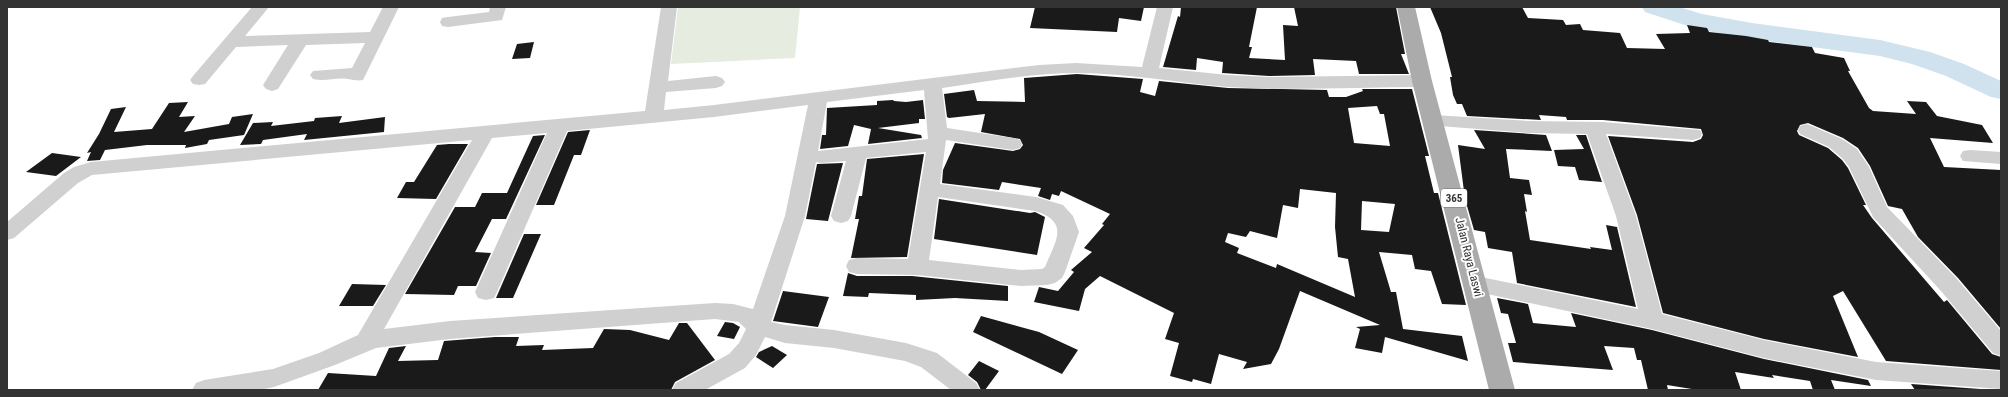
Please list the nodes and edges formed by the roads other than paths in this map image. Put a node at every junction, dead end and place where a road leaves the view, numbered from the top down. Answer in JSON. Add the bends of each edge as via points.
{"nodes":[{"id":1,"x":261,"y":7,"type":"edge"},
{"id":2,"x":392,"y":7,"type":"edge"},
{"id":3,"x":498,"y":7,"type":"edge"},
{"id":4,"x":669,"y":7,"type":"edge"},
{"id":5,"x":1164,"y":7,"type":"edge"},
{"id":6,"x":1406,"y":7,"type":"edge"},
{"id":7,"x":448,"y":22,"type":"dead end"},
{"id":8,"x":377,"y":36,"type":"junction"},
{"id":9,"x":300,"y":40,"type":"junction"},
{"id":10,"x":232,"y":42,"type":"junction"},
{"id":11,"x":1148,"y":73,"type":"junction"},
{"id":12,"x":319,"y":74,"type":"dead end"},
{"id":13,"x":199,"y":80,"type":"dead end"},
{"id":14,"x":1422,"y":81,"type":"junction"},
{"id":15,"x":716,"y":82,"type":"dead end"},
{"id":16,"x":932,"y":83,"type":"junction"},
{"id":17,"x":272,"y":85,"type":"dead end"},
{"id":18,"x":657,"y":87,"type":"junction"},
{"id":19,"x":819,"y":98,"type":"junction"},
{"id":20,"x":654,"y":116,"type":"junction"},
{"id":21,"x":1434,"y":121,"type":"junction"},
{"id":22,"x":560,"y":124,"type":"junction"},
{"id":23,"x":1601,"y":128,"type":"junction"},
{"id":24,"x":1807,"y":130,"type":"dead end"},
{"id":25,"x":485,"y":133,"type":"junction"},
{"id":26,"x":1693,"y":134,"type":"dead end"},
{"id":27,"x":937,"y":139,"type":"junction"},
{"id":28,"x":1013,"y":144,"type":"dead end"},
{"id":29,"x":858,"y":153,"type":"junction"},
{"id":30,"x":1970,"y":156,"type":"dead end"},
{"id":31,"x":820,"y":157,"type":"dead end"},
{"id":32,"x":2001,"y":158,"type":"edge"},
{"id":33,"x":929,"y":189,"type":"junction"},
{"id":34,"x":842,"y":216,"type":"dead end"},
{"id":35,"x":7,"y":233,"type":"edge"},
{"id":36,"x":857,"y":266,"type":"dead end"},
{"id":37,"x":917,"y":266,"type":"junction"},
{"id":38,"x":1476,"y":284,"type":"junction"},
{"id":39,"x":486,"y":292,"type":"dead end"},
{"id":40,"x":1652,"y":320,"type":"junction"},
{"id":41,"x":758,"y":327,"type":"junction"},
{"id":42,"x":366,"y":341,"type":"junction"},
{"id":43,"x":2001,"y":347,"type":"edge"},
{"id":44,"x":2001,"y":380,"type":"edge"},
{"id":45,"x":204,"y":390,"type":"edge"},
{"id":46,"x":684,"y":390,"type":"edge"},
{"id":47,"x":968,"y":390,"type":"edge"},
{"id":48,"x":1502,"y":390,"type":"edge"}],
"edges":[{"from":1,"to":10,"type":"street"},
{"from":2,"to":8,"type":"street"},
{"from":3,"to":7,"type":"street","via":[[496,16]]},
{"from":4,"to":18,"type":"street"},
{"from":5,"to":11,"type":"street"},
{"from":6,"to":14,"type":"main road","name":"Jalan Raya Laswi","number":"365"},
{"from":8,"to":9,"type":"street"},
{"from":8,"to":12,"type":"street","via":[[358,74]]},
{"from":9,"to":10,"type":"street"},
{"from":9,"to":17,"type":"street"},
{"from":10,"to":13,"type":"street"},
{"from":11,"to":14,"type":"street","via":[[1269,83]]},
{"from":11,"to":16,"type":"street","via":[[1076,68]]},
{"from":14,"to":21,"type":"main road","name":"Jalan Raya Laswi","number":"365"},
{"from":15,"to":18,"type":"street"},
{"from":16,"to":19,"type":"street"},
{"from":16,"to":27,"type":"street"},
{"from":18,"to":20,"type":"street"},
{"from":19,"to":20,"type":"street"},
{"from":19,"to":41,"type":"street","via":[[794,216]]},
{"from":20,"to":22,"type":"street"},
{"from":21,"to":23,"type":"street"},
{"from":21,"to":38,"type":"main road","name":"Jalan Raya Laswi","number":"365"},
{"from":22,"to":25,"type":"street"},
{"from":22,"to":39,"type":"street"},
{"from":23,"to":26,"type":"street"},
{"from":23,"to":40,"type":"street","via":[[1596,134],[1626,216]]},
{"from":24,"to":43,"type":"street","via":[[1850,154],[1880,212],[1949,285]]},
{"from":25,"to":35,"type":"street","via":[[91,169],[71,178]]},
{"from":25,"to":42,"type":"street"},
{"from":27,"to":28,"type":"street"},
{"from":27,"to":29,"type":"street"},
{"from":27,"to":33,"type":"street"},
{"from":29,"to":31,"type":"street"},
{"from":29,"to":34,"type":"street"},
{"from":30,"to":32,"type":"street"},
{"from":33,"to":37,"type":"street"},
{"from":33,"to":37,"type":"street","via":[[1036,204],[1056,210],[1066,221],[1069,232],[1054,272],[1047,277],[1021,278]]},
{"from":36,"to":37,"type":"street"},
{"from":38,"to":40,"type":"street"},
{"from":38,"to":48,"type":"main road","name":"Jalan Raya Laswi","number":"365"},
{"from":40,"to":44,"type":"street","via":[[1764,349],[1876,371]]},
{"from":41,"to":42,"type":"street","via":[[747,316],[733,312],[699,310],[650,316],[450,330]]},
{"from":41,"to":46,"type":"street","via":[[748,349],[737,360]]},
{"from":41,"to":47,"type":"street","via":[[785,334],[834,338],[906,352],[929,360]]},
{"from":42,"to":45,"type":"street","via":[[327,359],[274,378]]}]}
